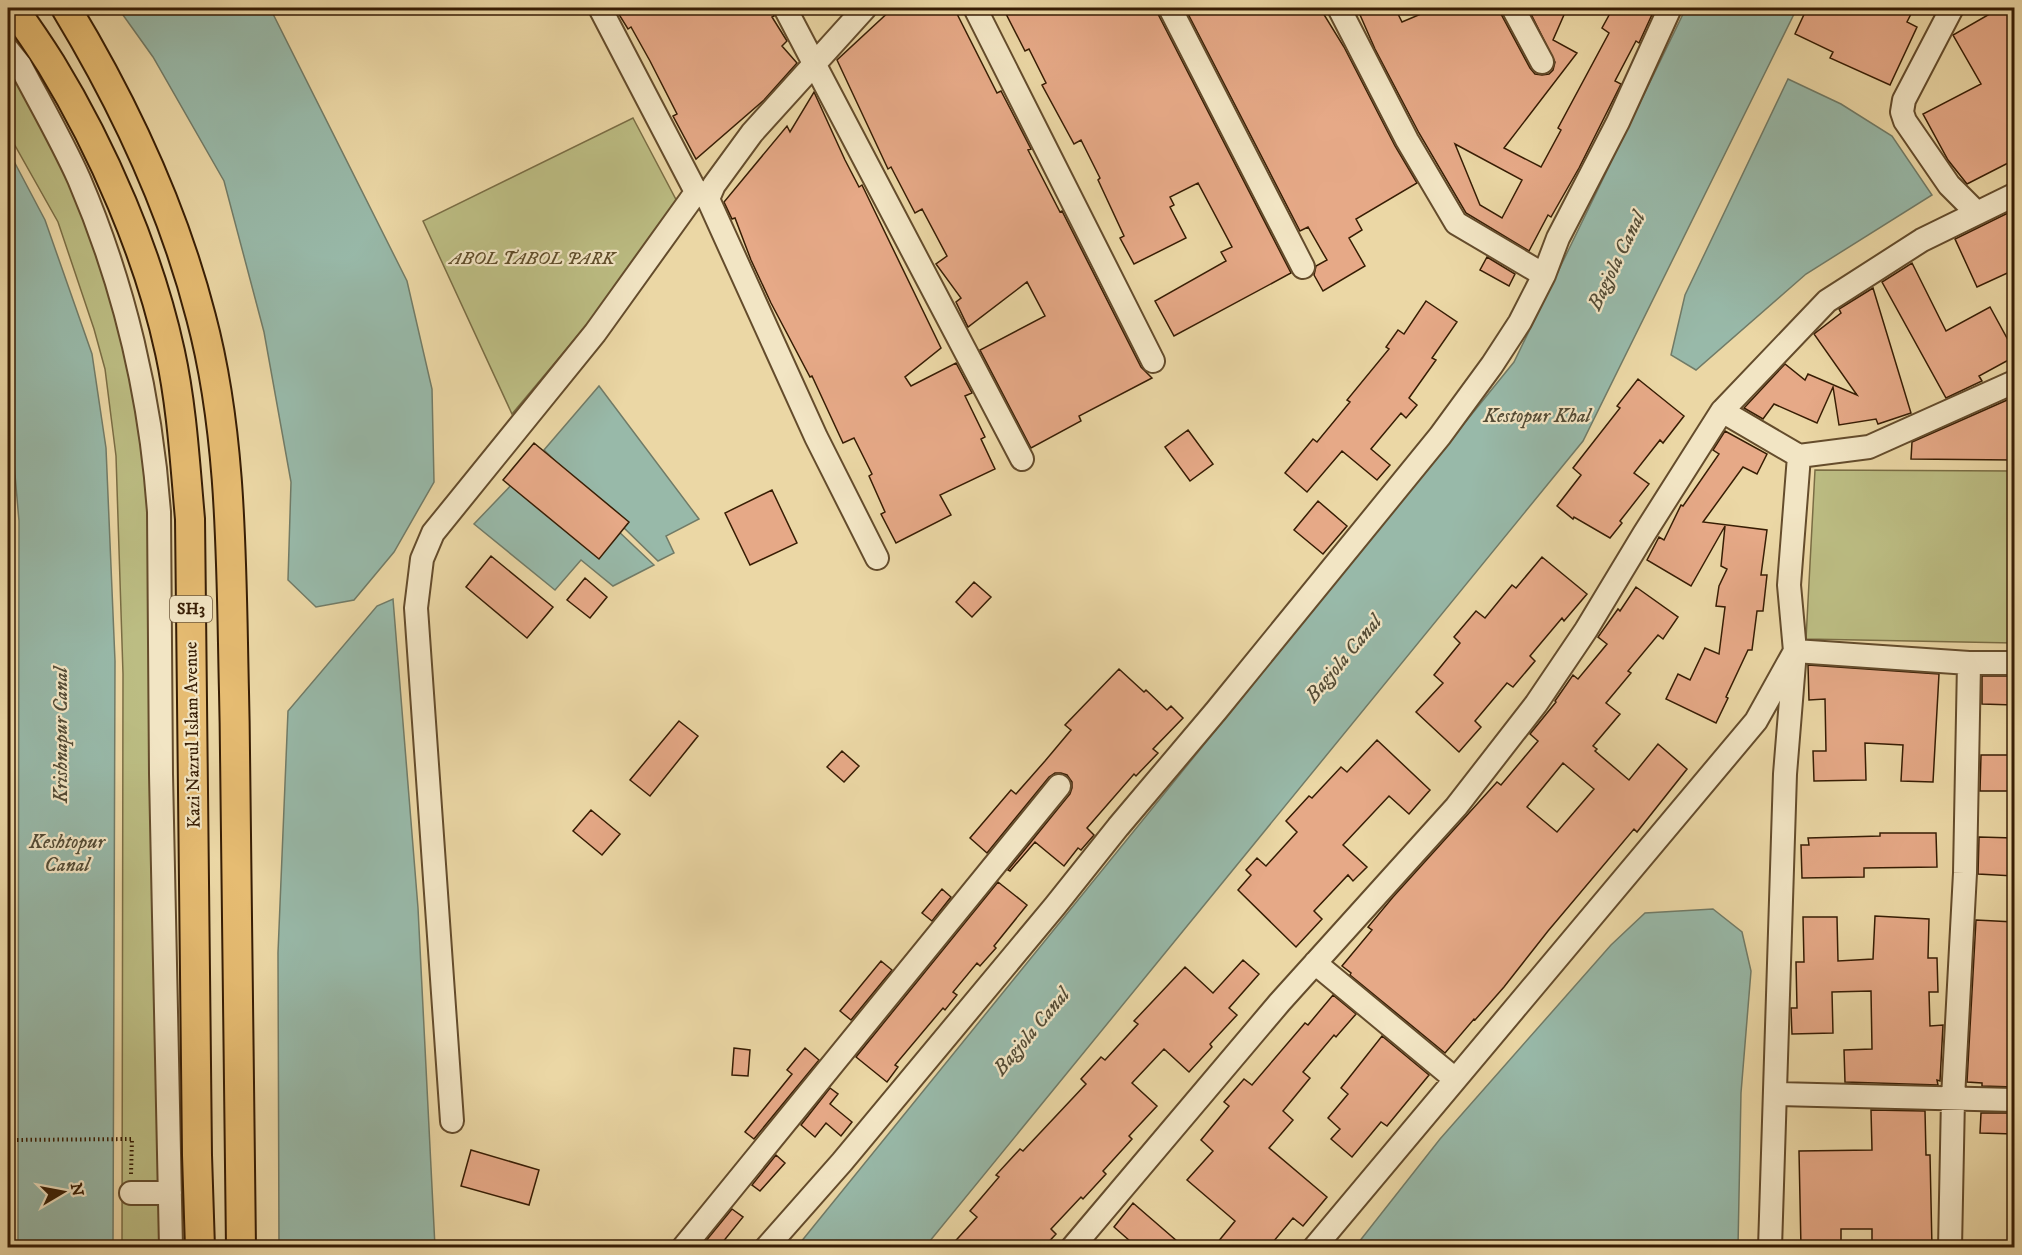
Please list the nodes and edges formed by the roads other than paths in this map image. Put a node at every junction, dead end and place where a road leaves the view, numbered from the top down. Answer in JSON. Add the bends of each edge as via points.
{"nodes":[{"id":1,"x":13,"y":8,"type":"edge"},
{"id":2,"x":66,"y":8,"type":"edge"},
{"id":3,"x":600,"y":8,"type":"edge"},
{"id":4,"x":785,"y":8,"type":"edge"},
{"id":5,"x":865,"y":8,"type":"edge"},
{"id":6,"x":975,"y":8,"type":"edge"},
{"id":7,"x":1170,"y":8,"type":"edge"},
{"id":8,"x":1339,"y":8,"type":"edge"},
{"id":9,"x":1513,"y":8,"type":"edge"},
{"id":10,"x":1670,"y":8,"type":"edge"},
{"id":11,"x":1952,"y":8,"type":"edge"},
{"id":12,"x":8,"y":50,"type":"edge"},
{"id":13,"x":1542,"y":62,"type":"dead end"},
{"id":14,"x":815,"y":65,"type":"junction"},
{"id":15,"x":703,"y":195,"type":"junction"},
{"id":16,"x":2014,"y":195,"type":"edge"},
{"id":17,"x":1977,"y":213,"type":"junction"},
{"id":18,"x":1303,"y":267,"type":"dead end"},
{"id":19,"x":1544,"y":275,"type":"junction"},
{"id":20,"x":1153,"y":362,"type":"dead end"},
{"id":21,"x":2014,"y":382,"type":"edge"},
{"id":22,"x":1722,"y":411,"type":"junction"},
{"id":23,"x":1799,"y":456,"type":"junction"},
{"id":24,"x":1022,"y":459,"type":"dead end"},
{"id":25,"x":877,"y":558,"type":"dead end"},
{"id":26,"x":1795,"y":651,"type":"junction"},
{"id":27,"x":1969,"y":663,"type":"junction"},
{"id":28,"x":2014,"y":663,"type":"edge"},
{"id":29,"x":1059,"y":786,"type":"dead end"},
{"id":30,"x":1315,"y":963,"type":"junction"},
{"id":31,"x":1455,"y":1079,"type":"junction"},
{"id":32,"x":1775,"y":1094,"type":"junction"},
{"id":33,"x":1953,"y":1098,"type":"junction"},
{"id":34,"x":2014,"y":1100,"type":"edge"},
{"id":35,"x":452,"y":1121,"type":"dead end"},
{"id":36,"x":131,"y":1193,"type":"road end"},
{"id":37,"x":170,"y":1193,"type":"junction"},
{"id":38,"x":171,"y":1248,"type":"edge"},
{"id":39,"x":200,"y":1248,"type":"edge"},
{"id":40,"x":241,"y":1248,"type":"edge"},
{"id":41,"x":683,"y":1248,"type":"edge"},
{"id":42,"x":766,"y":1248,"type":"edge"},
{"id":43,"x":1072,"y":1248,"type":"edge"},
{"id":44,"x":1314,"y":1248,"type":"edge"},
{"id":45,"x":1770,"y":1248,"type":"edge"},
{"id":46,"x":1950,"y":1248,"type":"edge"}],
"edges":[{"from":1,"to":39,"type":"main road","name":"Kazi Nazrul Islam Avenue","number":"SH3","via":[[52,65],[126,212],[171,353],[190,519]]},
{"from":2,"to":40,"type":"main road","number":"SH3","via":[[128,121],[164,202],[202,319],[221,426],[230,537],[236,777]]},
{"from":3,"to":15,"type":"street"},
{"from":4,"to":14,"type":"street"},
{"from":5,"to":14,"type":"street"},
{"from":6,"to":20,"type":"street"},
{"from":7,"to":18,"type":"street"},
{"from":8,"to":19,"type":"street","via":[[1407,140],[1456,223]]},
{"from":9,"to":13,"type":"street"},
{"from":10,"to":19,"type":"street","via":[[1618,122],[1558,238]]},
{"from":11,"to":17,"type":"street","via":[[1904,100],[1902,112],[1949,185]]},
{"from":12,"to":37,"type":"street","via":[[20,65],[78,178],[104,243],[133,342],[156,473]]},
{"from":14,"to":15,"type":"street"},
{"from":14,"to":24,"type":"street"},
{"from":15,"to":25,"type":"street"},
{"from":15,"to":35,"type":"street","via":[[433,533],[422,559],[416,608]]},
{"from":16,"to":17,"type":"street"},
{"from":17,"to":22,"type":"street","via":[[1922,240],[1827,301]]},
{"from":19,"to":42,"type":"street","via":[[1520,322],[1440,436],[1055,906]]},
{"from":21,"to":23,"type":"street","via":[[1869,447]]},
{"from":22,"to":23,"type":"street"},
{"from":22,"to":30,"type":"street","via":[[1536,704],[1456,807]]},
{"from":23,"to":26,"type":"street","via":[[1789,585]]},
{"from":26,"to":27,"type":"street"},
{"from":26,"to":31,"type":"street","via":[[1756,721]]},
{"from":26,"to":32,"type":"street","via":[[1785,774]]},
{"from":27,"to":28,"type":"street"},
{"from":27,"to":33,"type":"street","via":[[1965,873]]},
{"from":29,"to":41,"type":"street"},
{"from":30,"to":31,"type":"street"},
{"from":30,"to":43,"type":"street"},
{"from":31,"to":44,"type":"street"},
{"from":32,"to":33,"type":"street"},
{"from":32,"to":45,"type":"street"},
{"from":33,"to":34,"type":"street"},
{"from":33,"to":46,"type":"street"},
{"from":36,"to":37,"type":"street"},
{"from":37,"to":38,"type":"street"}]}
